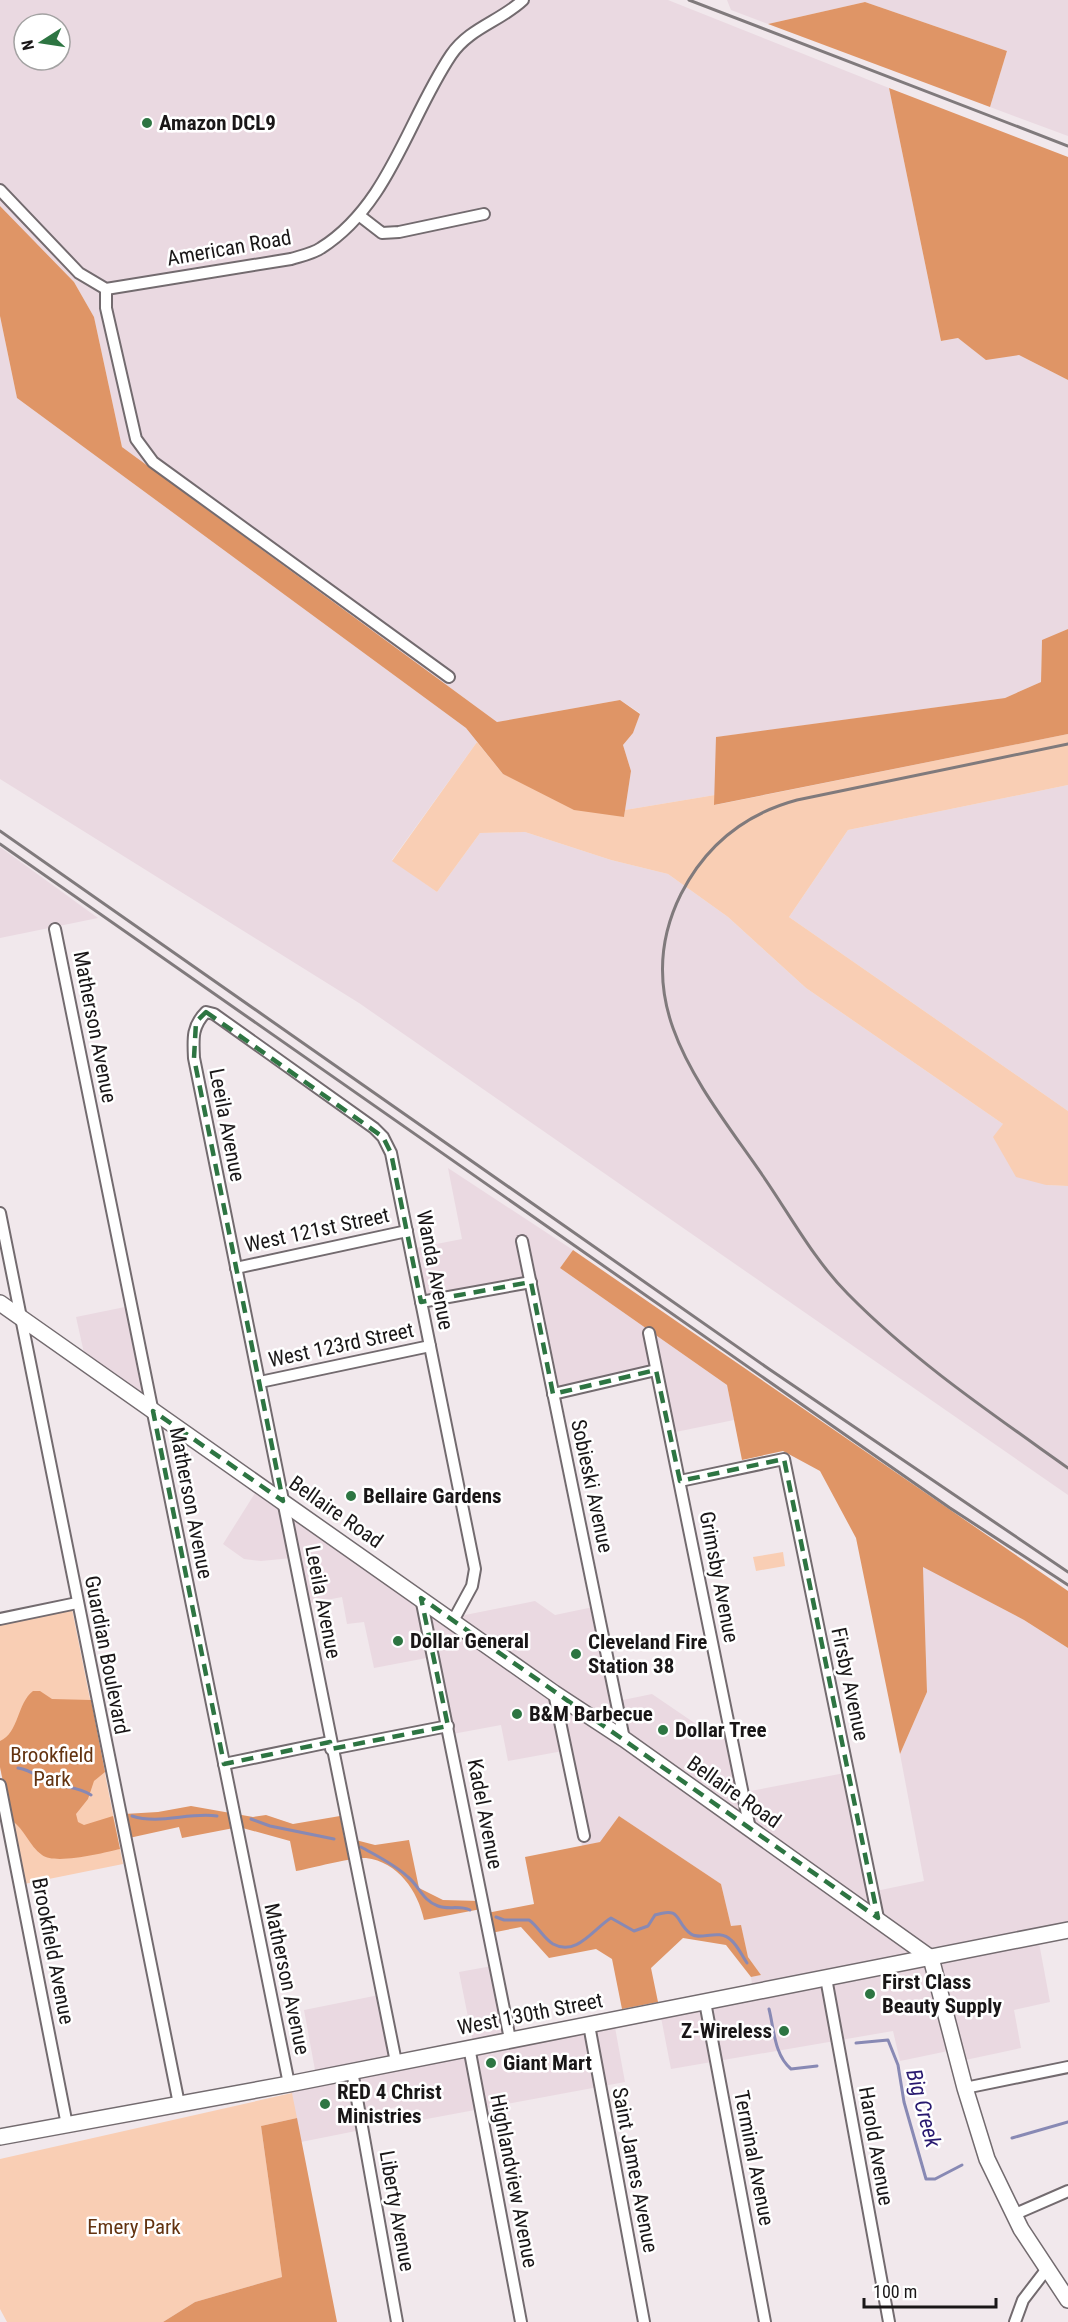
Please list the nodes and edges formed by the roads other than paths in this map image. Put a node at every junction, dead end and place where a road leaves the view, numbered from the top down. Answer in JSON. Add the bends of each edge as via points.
{"nodes":[{"id":1,"x":523,"y":0,"type":"edge"},
{"id":2,"x":0,"y":190,"type":"edge"},
{"id":3,"x":484,"y":214,"type":"dead end"},
{"id":4,"x":360,"y":216,"type":"junction"},
{"id":5,"x":106,"y":290,"type":"junction"},
{"id":6,"x":449,"y":677,"type":"dead end"},
{"id":7,"x":55,"y":929,"type":"dead end"},
{"id":8,"x":206,"y":1012,"type":"joint"},
{"id":9,"x":0,"y":1213,"type":"edge"},
{"id":10,"x":407,"y":1231,"type":"junction"},
{"id":11,"x":522,"y":1241,"type":"dead end"},
{"id":12,"x":236,"y":1268,"type":"junction"},
{"id":13,"x":531,"y":1282,"type":"junction"},
{"id":14,"x":421,"y":1302,"type":"junction"},
{"id":15,"x":0,"y":1304,"type":"edge"},
{"id":16,"x":21,"y":1318,"type":"junction"},
{"id":17,"x":648,"y":1333,"type":"dead end"},
{"id":18,"x":430,"y":1346,"type":"junction"},
{"id":19,"x":657,"y":1370,"type":"junction"},
{"id":20,"x":260,"y":1382,"type":"junction"},
{"id":21,"x":553,"y":1394,"type":"junction"},
{"id":22,"x":153,"y":1411,"type":"junction"},
{"id":23,"x":680,"y":1481,"type":"junction"},
{"id":24,"x":283,"y":1501,"type":"junction"},
{"id":25,"x":421,"y":1598,"type":"junction"},
{"id":26,"x":77,"y":1603,"type":"junction"},
{"id":27,"x":0,"y":1619,"type":"edge"},
{"id":28,"x":453,"y":1621,"type":"junction"},
{"id":29,"x":554,"y":1693,"type":"junction"},
{"id":30,"x":448,"y":1726,"type":"junction"},
{"id":31,"x":624,"y":1739,"type":"junction"},
{"id":32,"x":331,"y":1746,"type":"junction"},
{"id":33,"x":224,"y":1764,"type":"junction"},
{"id":34,"x":0,"y":1785,"type":"edge"},
{"id":35,"x":750,"y":1829,"type":"junction"},
{"id":36,"x":584,"y":1836,"type":"dead end"},
{"id":37,"x":878,"y":1918,"type":"junction"},
{"id":38,"x":1068,"y":1930,"type":"edge"},
{"id":39,"x":931,"y":1958,"type":"junction"},
{"id":40,"x":826,"y":1978,"type":"junction"},
{"id":41,"x":705,"y":2002,"type":"junction"},
{"id":42,"x":589,"y":2025,"type":"junction"},
{"id":43,"x":510,"y":2039,"type":"junction"},
{"id":44,"x":469,"y":2047,"type":"junction"},
{"id":45,"x":396,"y":2062,"type":"junction"},
{"id":46,"x":1068,"y":2067,"type":"edge"},
{"id":47,"x":352,"y":2071,"type":"junction"},
{"id":48,"x":289,"y":2084,"type":"junction"},
{"id":49,"x":965,"y":2088,"type":"junction"},
{"id":50,"x":179,"y":2104,"type":"junction"},
{"id":51,"x":67,"y":2125,"type":"junction"},
{"id":52,"x":0,"y":2137,"type":"edge"},
{"id":53,"x":1068,"y":2191,"type":"edge"},
{"id":54,"x":1013,"y":2215,"type":"junction"},
{"id":55,"x":1046,"y":2270,"type":"junction"},
{"id":56,"x":1068,"y":2300,"type":"edge"},
{"id":57,"x":397,"y":2322,"type":"edge"},
{"id":58,"x":521,"y":2322,"type":"edge"},
{"id":59,"x":644,"y":2322,"type":"edge"},
{"id":60,"x":765,"y":2322,"type":"edge"},
{"id":61,"x":889,"y":2322,"type":"edge"},
{"id":62,"x":1015,"y":2322,"type":"edge"}],
"edges":[{"from":1,"to":4,"type":"street","name":"American Road","via":[[481,27],[452,54]]},
{"from":2,"to":5,"type":"street","via":[[80,273]]},
{"from":3,"to":4,"type":"street","via":[[382,233]]},
{"from":4,"to":5,"type":"street","name":"American Road","via":[[320,249],[291,259]]},
{"from":5,"to":6,"type":"street","via":[[106,308],[136,439],[153,462]]},
{"from":7,"to":22,"type":"street","name":"Matherson Avenue"},
{"from":8,"to":10,"type":"street","name":"Wanda Avenue","via":[[383,1137],[391,1153]]},
{"from":8,"to":12,"type":"street","name":"Leeila Avenue","via":[[196,1022],[192,1035],[194,1058]]},
{"from":9,"to":16,"type":"street","name":"Guardian Boulevard"},
{"from":10,"to":12,"type":"street","name":"West 121st Street"},
{"from":10,"to":14,"type":"street","name":"Wanda Avenue"},
{"from":11,"to":13,"type":"street","name":"Sobieski Avenue"},
{"from":12,"to":20,"type":"street","name":"Leeila Avenue"},
{"from":13,"to":14,"type":"street"},
{"from":13,"to":21,"type":"street","name":"Sobieski Avenue"},
{"from":14,"to":18,"type":"street","name":"Wanda Avenue"},
{"from":15,"to":16,"type":"street","name":"Bellaire Road"},
{"from":16,"to":22,"type":"street","name":"Bellaire Road"},
{"from":16,"to":26,"type":"street","name":"Guardian Boulevard"},
{"from":17,"to":19,"type":"street","name":"Grimsby Avenue"},
{"from":18,"to":20,"type":"street","name":"West 123rd Street"},
{"from":18,"to":28,"type":"street","name":"Wanda Avenue","via":[[475,1569],[472,1586]]},
{"from":19,"to":21,"type":"street"},
{"from":19,"to":23,"type":"street","name":"Grimsby Avenue"},
{"from":20,"to":24,"type":"street","name":"Leeila Avenue"},
{"from":21,"to":31,"type":"street","name":"Sobieski Avenue"},
{"from":22,"to":24,"type":"street","name":"Bellaire Road"},
{"from":22,"to":33,"type":"street","name":"Matherson Avenue"},
{"from":23,"to":35,"type":"street","name":"Grimsby Avenue"},
{"from":23,"to":37,"type":"street","name":"Firsby Avenue","via":[[784,1459]]},
{"from":24,"to":25,"type":"street","name":"Bellaire Road"},
{"from":24,"to":32,"type":"street","name":"Leeila Avenue"},
{"from":25,"to":28,"type":"street","name":"Bellaire Road"},
{"from":25,"to":30,"type":"street","name":"Kadel Avenue"},
{"from":26,"to":27,"type":"street"},
{"from":26,"to":50,"type":"street","name":"Guardian Boulevard"},
{"from":28,"to":29,"type":"street","name":"Bellaire Road"},
{"from":29,"to":31,"type":"street","name":"Bellaire Road"},
{"from":29,"to":36,"type":"street"},
{"from":30,"to":32,"type":"street"},
{"from":30,"to":43,"type":"street","name":"Kadel Avenue"},
{"from":31,"to":35,"type":"street","name":"Bellaire Road"},
{"from":32,"to":33,"type":"street"},
{"from":32,"to":45,"type":"street","name":"Leeila Avenue"},
{"from":33,"to":48,"type":"street","name":"Matherson Avenue"},
{"from":34,"to":51,"type":"street","name":"Brookfield Avenue"},
{"from":35,"to":37,"type":"street","name":"Bellaire Road"},
{"from":37,"to":39,"type":"street","name":"Bellaire Road"},
{"from":38,"to":39,"type":"street","name":"West 130th Street"},
{"from":39,"to":40,"type":"street","name":"West 130th Street"},
{"from":39,"to":49,"type":"street"},
{"from":40,"to":41,"type":"street","name":"West 130th Street"},
{"from":40,"to":61,"type":"street","name":"Harold Avenue"},
{"from":41,"to":42,"type":"street","name":"West 130th Street"},
{"from":41,"to":60,"type":"street","name":"Terminal Avenue"},
{"from":42,"to":43,"type":"street","name":"West 130th Street"},
{"from":42,"to":59,"type":"street","name":"Saint James Avenue"},
{"from":43,"to":44,"type":"street","name":"West 130th Street"},
{"from":44,"to":45,"type":"street","name":"West 130th Street"},
{"from":44,"to":58,"type":"street","name":"Highlandview Avenue"},
{"from":45,"to":47,"type":"street","name":"West 130th Street"},
{"from":46,"to":49,"type":"street"},
{"from":47,"to":48,"type":"street","name":"West 130th Street"},
{"from":47,"to":57,"type":"street","name":"Liberty Avenue"},
{"from":48,"to":50,"type":"street","name":"West 130th Street"},
{"from":49,"to":54,"type":"street","via":[[987,2159]]},
{"from":50,"to":51,"type":"street","name":"West 130th Street"},
{"from":51,"to":52,"type":"street","name":"West 130th Street"},
{"from":53,"to":54,"type":"street"},
{"from":54,"to":55,"type":"street"},
{"from":55,"to":56,"type":"street"},
{"from":55,"to":62,"type":"street","via":[[1023,2300]]}]}
